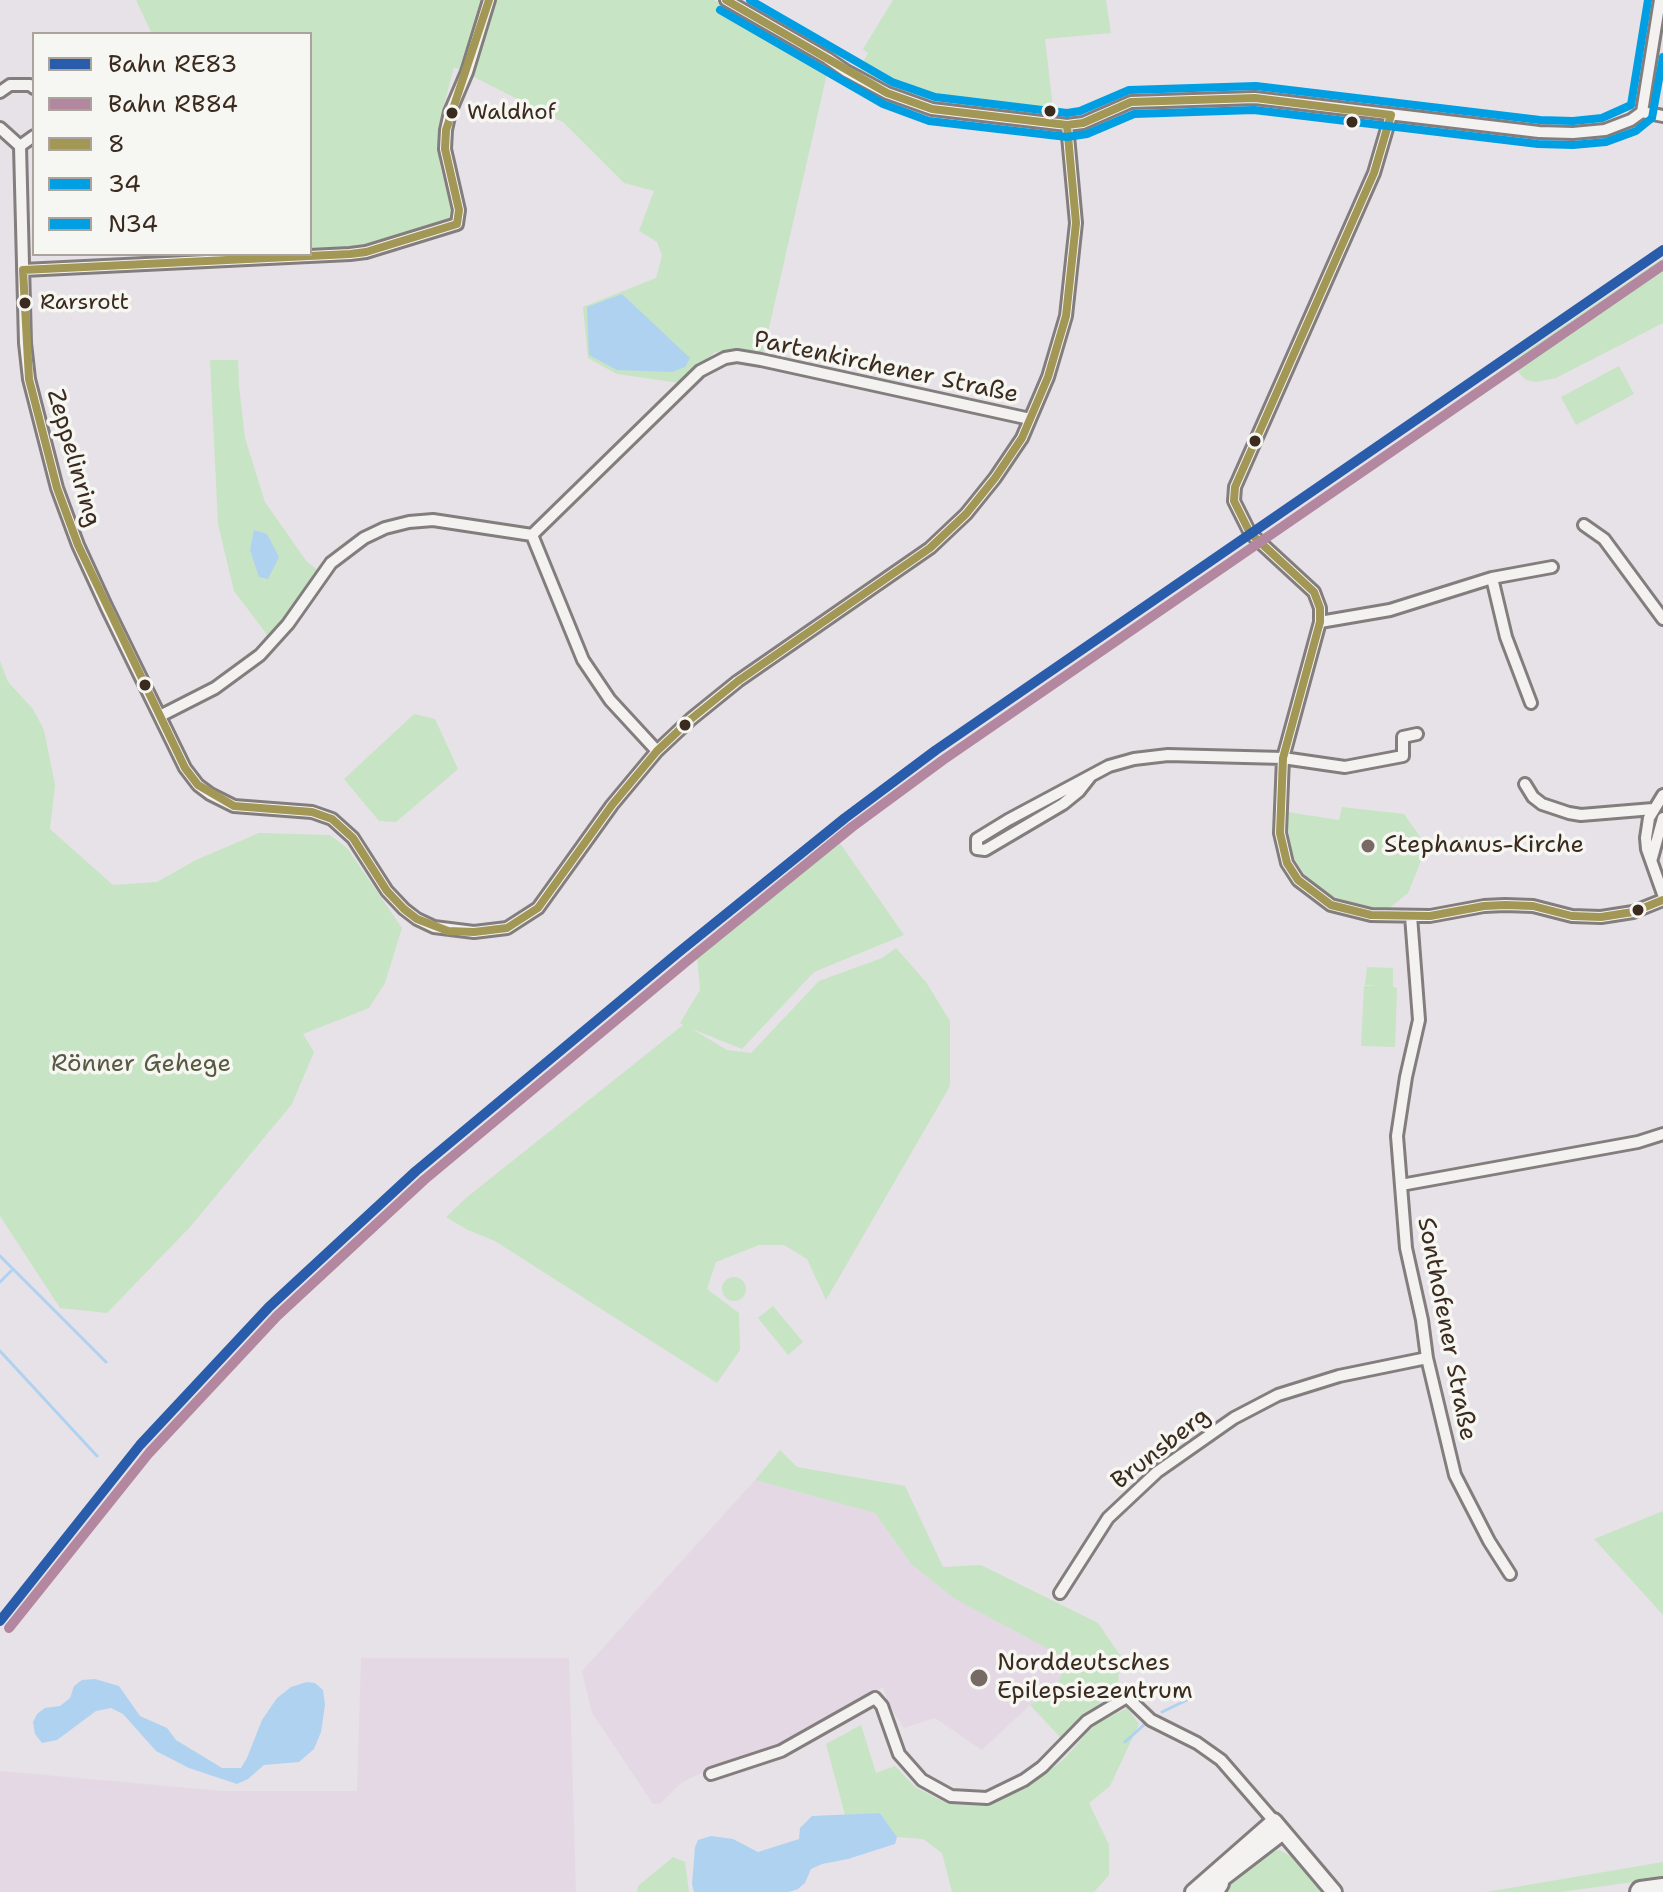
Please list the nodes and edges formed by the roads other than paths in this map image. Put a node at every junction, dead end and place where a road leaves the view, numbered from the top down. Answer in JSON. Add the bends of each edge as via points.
{"nodes":[{"id":1,"x":489,"y":0,"type":"edge"},
{"id":2,"x":726,"y":0,"type":"edge"},
{"id":3,"x":1660,"y":0,"type":"edge"},
{"id":4,"x":32,"y":86,"type":"edge"},
{"id":5,"x":0,"y":92,"type":"edge"},
{"id":6,"x":1642,"y":112,"type":"junction"},
{"id":7,"x":1391,"y":115,"type":"junction"},
{"id":8,"x":1663,"y":116,"type":"edge"},
{"id":9,"x":1067,"y":125,"type":"junction"},
{"id":10,"x":0,"y":128,"type":"edge"},
{"id":11,"x":32,"y":137,"type":"edge"},
{"id":12,"x":20,"y":146,"type":"junction"},
{"id":13,"x":309,"y":256,"type":"edge"},
{"id":14,"x":312,"y":256,"type":"edge"},
{"id":15,"x":23,"y":270,"type":"junction"},
{"id":16,"x":1030,"y":419,"type":"junction"},
{"id":17,"x":1584,"y":525,"type":"dead end"},
{"id":18,"x":532,"y":535,"type":"junction"},
{"id":19,"x":1552,"y":567,"type":"dead end"},
{"id":20,"x":1492,"y":578,"type":"junction"},
{"id":21,"x":1663,"y":619,"type":"edge"},
{"id":22,"x":1320,"y":622,"type":"junction"},
{"id":23,"x":1531,"y":703,"type":"dead end"},
{"id":24,"x":160,"y":716,"type":"junction"},
{"id":25,"x":1417,"y":734,"type":"dead end"},
{"id":26,"x":657,"y":751,"type":"junction"},
{"id":27,"x":1283,"y":758,"type":"junction"},
{"id":28,"x":1090,"y":777,"type":"junction"},
{"id":29,"x":1525,"y":784,"type":"dead end"},
{"id":30,"x":1663,"y":795,"type":"edge"},
{"id":31,"x":1653,"y":809,"type":"junction"},
{"id":32,"x":1663,"y":818,"type":"edge"},
{"id":33,"x":1652,"y":858,"type":"junction"},
{"id":34,"x":1663,"y":897,"type":"edge"},
{"id":35,"x":1411,"y":916,"type":"junction"},
{"id":36,"x":1663,"y":1134,"type":"edge"},
{"id":37,"x":1401,"y":1185,"type":"junction"},
{"id":38,"x":1427,"y":1358,"type":"junction"},
{"id":39,"x":1510,"y":1574,"type":"dead end"},
{"id":40,"x":1060,"y":1593,"type":"dead end"},
{"id":41,"x":711,"y":1774,"type":"dead end"},
{"id":42,"x":1278,"y":1827,"type":"junction"},
{"id":43,"x":1212,"y":1889,"type":"edge"},
{"id":44,"x":1663,"y":1889,"type":"edge"},
{"id":45,"x":1193,"y":1892,"type":"edge"},
{"id":46,"x":1334,"y":1892,"type":"edge"},
{"id":47,"x":1641,"y":1892,"type":"edge"}],
"edges":[{"from":1,"to":14,"type":"street","via":[[446,130],[457,224],[366,252]]},
{"from":2,"to":9,"type":"street","via":[[887,93],[932,109]]},
{"from":3,"to":6,"type":"street"},
{"from":4,"to":5,"type":"street","via":[[10,85]]},
{"from":6,"to":7,"type":"street","via":[[1605,130],[1573,133]]},
{"from":6,"to":8,"type":"street"},
{"from":7,"to":9,"type":"street","via":[[1255,98],[1131,102]]},
{"from":7,"to":22,"type":"street","via":[[1374,173],[1235,487],[1234,501],[1250,533],[1314,592]]},
{"from":9,"to":16,"type":"street","name":"Zeppelinring","via":[[1076,223],[1072,275],[1059,346]]},
{"from":10,"to":12,"type":"street"},
{"from":11,"to":12,"type":"street"},
{"from":12,"to":15,"type":"street","name":"Zeppelinring"},
{"from":13,"to":15,"type":"street"},
{"from":15,"to":24,"type":"street","name":"Zeppelinring","via":[[29,379],[57,488],[78,545]]},
{"from":16,"to":18,"type":"street","name":"Partenkirchener Straße","via":[[761,360],[725,358],[700,371]]},
{"from":16,"to":26,"type":"street","name":"Zeppelinring","via":[[995,478],[930,548],[738,681]]},
{"from":17,"to":21,"type":"street","via":[[1604,539]]},
{"from":18,"to":24,"type":"street","via":[[433,520],[397,525],[364,538],[331,563],[260,655],[215,688]]},
{"from":18,"to":26,"type":"street","via":[[583,660],[610,700]]},
{"from":19,"to":20,"type":"street"},
{"from":20,"to":22,"type":"street","via":[[1390,610]]},
{"from":20,"to":23,"type":"street","via":[[1506,637]]},
{"from":22,"to":27,"type":"street"},
{"from":24,"to":26,"type":"street","name":"Zeppelinring","via":[[185,768],[210,794],[234,806],[312,812],[332,819],[353,838],[404,909],[434,927],[462,932],[507,928],[538,908]]},
{"from":25,"to":27,"type":"street","via":[[1403,737],[1403,756],[1345,767]]},
{"from":27,"to":28,"type":"street","via":[[1168,755],[1122,762]]},
{"from":27,"to":35,"type":"street","via":[[1280,833],[1287,863],[1298,880],[1331,905],[1354,913]]},
{"from":28,"to":28,"type":"street","via":[[984,834],[977,839],[977,849],[985,850],[1063,804]]},
{"from":29,"to":31,"type":"street","via":[[1542,804],[1569,813]]},
{"from":30,"to":31,"type":"street"},
{"from":31,"to":33,"type":"street","via":[[1646,838]]},
{"from":32,"to":33,"type":"street"},
{"from":33,"to":34,"type":"street"},
{"from":34,"to":35,"type":"street","via":[[1633,912],[1601,917],[1505,905]]},
{"from":35,"to":37,"type":"street","name":"Sonthofener Straße","via":[[1419,1020],[1397,1136]]},
{"from":36,"to":37,"type":"street"},
{"from":37,"to":38,"type":"street","name":"Sonthofener Straße","via":[[1406,1248]]},
{"from":38,"to":39,"type":"street","name":"Sonthofener Straße","via":[[1455,1475]]},
{"from":38,"to":40,"type":"street","name":"Brunsberg","via":[[1293,1390],[1234,1418],[1157,1472],[1108,1518]]},
{"from":41,"to":42,"type":"street","via":[[781,1751],[875,1698],[899,1754],[922,1780],[951,1796],[987,1798],[1033,1774],[1087,1721],[1127,1697],[1151,1720],[1221,1760]]},
{"from":42,"to":43,"type":"main road"},
{"from":42,"to":45,"type":"main road"},
{"from":42,"to":46,"type":"main road"},
{"from":44,"to":47,"type":"highway"}]}
